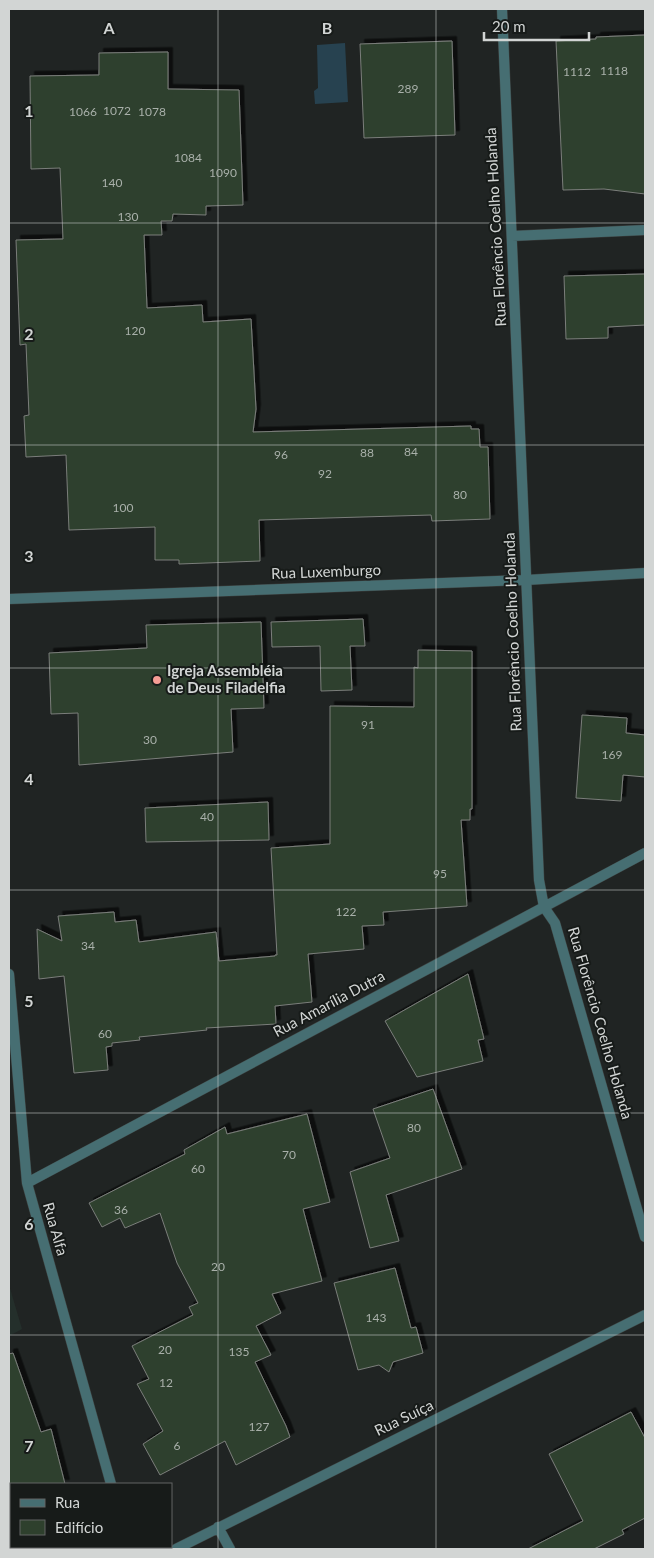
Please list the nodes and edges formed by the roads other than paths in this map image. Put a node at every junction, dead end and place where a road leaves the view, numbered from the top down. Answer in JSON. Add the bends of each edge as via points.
{"nodes":[{"id":1,"x":502,"y":9,"type":"edge"},
{"id":2,"x":645,"y":230,"type":"edge"},
{"id":3,"x":512,"y":236,"type":"junction"},
{"id":4,"x":645,"y":573,"type":"edge"},
{"id":5,"x":526,"y":580,"type":"junction"},
{"id":6,"x":9,"y":599,"type":"edge"},
{"id":7,"x":645,"y":854,"type":"edge"},
{"id":8,"x":544,"y":907,"type":"junction"},
{"id":9,"x":9,"y":974,"type":"edge"},
{"id":10,"x":27,"y":1183,"type":"junction"},
{"id":11,"x":645,"y":1237,"type":"edge"},
{"id":12,"x":645,"y":1315,"type":"edge"},
{"id":13,"x":111,"y":1483,"type":"edge"},
{"id":14,"x":218,"y":1527,"type":"junction"},
{"id":15,"x":176,"y":1549,"type":"edge"},
{"id":16,"x":230,"y":1549,"type":"edge"}],
"edges":[{"from":1,"to":3,"type":"street","name":"Rua Florêncio Coelho Holanda"},
{"from":2,"to":3,"type":"street"},
{"from":3,"to":5,"type":"street","name":"Rua Florêncio Coelho Holanda"},
{"from":4,"to":5,"type":"street","name":"Rua Luxemburgo"},
{"from":5,"to":6,"type":"street","name":"Rua Luxemburgo"},
{"from":5,"to":8,"type":"street","name":"Rua Florêncio Coelho Holanda","via":[[539,880]]},
{"from":7,"to":8,"type":"street","name":"Rua Amarília Dutra"},
{"from":8,"to":10,"type":"street","name":"Rua Amarília Dutra"},
{"from":8,"to":11,"type":"street","name":"Rua Florêncio Coelho Holanda","via":[[555,923]]},
{"from":9,"to":10,"type":"street","name":"Rua Alfa"},
{"from":10,"to":13,"type":"street","name":"Rua Alfa"},
{"from":12,"to":14,"type":"street","name":"Rua Suíça"},
{"from":14,"to":15,"type":"street","name":"Rua Suíça"},
{"from":14,"to":16,"type":"street"}]}
